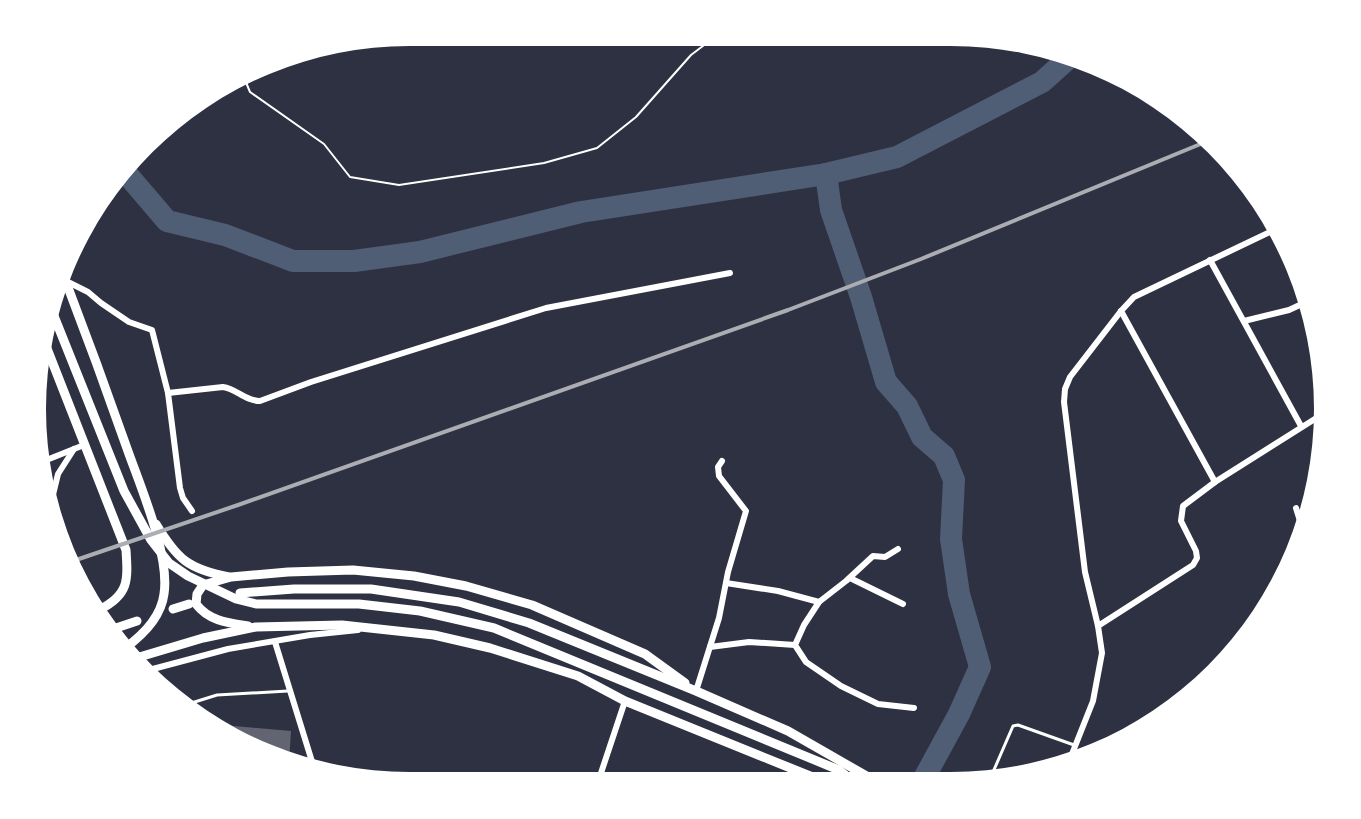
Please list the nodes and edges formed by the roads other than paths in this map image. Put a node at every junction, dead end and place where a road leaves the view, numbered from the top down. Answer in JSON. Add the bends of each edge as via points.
{"nodes":[{"id":1,"x":1268,"y":233,"type":"edge"},
{"id":2,"x":1210,"y":260,"type":"junction"},
{"id":3,"x":730,"y":273,"type":"dead end"},
{"id":4,"x":70,"y":281,"type":"edge"},
{"id":5,"x":68,"y":287,"type":"edge"},
{"id":6,"x":1299,"y":305,"type":"edge"},
{"id":7,"x":1121,"y":310,"type":"junction"},
{"id":8,"x":1244,"y":321,"type":"junction"},
{"id":9,"x":57,"y":323,"type":"edge"},
{"id":10,"x":51,"y":358,"type":"edge"},
{"id":11,"x":168,"y":393,"type":"junction"},
{"id":12,"x":1314,"y":419,"type":"edge"},
{"id":13,"x":1301,"y":426,"type":"junction"},
{"id":14,"x":84,"y":445,"type":"junction"},
{"id":15,"x":74,"y":449,"type":"junction"},
{"id":16,"x":50,"y":459,"type":"edge"},
{"id":17,"x":722,"y":461,"type":"dead end"},
{"id":18,"x":1215,"y":482,"type":"junction"},
{"id":19,"x":54,"y":486,"type":"edge"},
{"id":20,"x":1296,"y":508,"type":"dead end"},
{"id":21,"x":192,"y":511,"type":"dead end"},
{"id":22,"x":152,"y":516,"type":"junction"},
{"id":23,"x":1298,"y":516,"type":"edge"},
{"id":24,"x":898,"y":549,"type":"dead end"},
{"id":25,"x":231,"y":577,"type":"junction"},
{"id":26,"x":850,"y":578,"type":"junction"},
{"id":27,"x":726,"y":583,"type":"junction"},
{"id":28,"x":240,"y":593,"type":"dead end"},
{"id":29,"x":819,"y":602,"type":"junction"},
{"id":30,"x":189,"y":604,"type":"dead end"},
{"id":31,"x":903,"y":604,"type":"dead end"},
{"id":32,"x":105,"y":607,"type":"edge"},
{"id":33,"x":173,"y":609,"type":"dead end"},
{"id":34,"x":137,"y":621,"type":"dead end"},
{"id":35,"x":120,"y":627,"type":"edge"},
{"id":36,"x":256,"y":627,"type":"junction"},
{"id":37,"x":1098,"y":627,"type":"junction"},
{"id":38,"x":377,"y":628,"type":"junction"},
{"id":39,"x":275,"y":642,"type":"junction"},
{"id":40,"x":132,"y":643,"type":"edge"},
{"id":41,"x":795,"y":645,"type":"junction"},
{"id":42,"x":710,"y":647,"type":"junction"},
{"id":43,"x":143,"y":656,"type":"edge"},
{"id":44,"x":155,"y":668,"type":"edge"},
{"id":45,"x":290,"y":691,"type":"junction"},
{"id":46,"x":696,"y":691,"type":"junction"},
{"id":47,"x":626,"y":701,"type":"junction"},
{"id":48,"x":195,"y":702,"type":"edge"},
{"id":49,"x":914,"y":708,"type":"dead end"},
{"id":50,"x":1076,"y":745,"type":"junction"},
{"id":51,"x":1073,"y":751,"type":"edge"},
{"id":52,"x":311,"y":758,"type":"edge"},
{"id":53,"x":995,"y":769,"type":"edge"},
{"id":54,"x":601,"y":772,"type":"edge"},
{"id":55,"x":800,"y":772,"type":"edge"},
{"id":56,"x":842,"y":772,"type":"edge"},
{"id":57,"x":860,"y":772,"type":"edge"}],
"edges":[{"from":1,"to":2,"type":"street"},
{"from":2,"to":7,"type":"street","via":[[1134,297]]},
{"from":2,"to":8,"type":"street"},
{"from":3,"to":11,"type":"street","via":[[546,308],[260,401],[251,401],[223,387]]},
{"from":4,"to":11,"type":"street","via":[[129,322],[152,330]]},
{"from":5,"to":22,"type":"highway"},
{"from":6,"to":8,"type":"street"},
{"from":7,"to":18,"type":"street"},
{"from":7,"to":37,"type":"street","via":[[1070,377],[1064,402],[1085,572]]},
{"from":8,"to":13,"type":"street"},
{"from":9,"to":56,"type":"highway","via":[[124,491],[151,540],[169,562],[188,576],[256,604],[359,604],[420,611],[494,628]]},
{"from":10,"to":14,"type":"highway"},
{"from":11,"to":21,"type":"street","via":[[180,488]]},
{"from":12,"to":13,"type":"street"},
{"from":13,"to":18,"type":"street"},
{"from":14,"to":15,"type":"street"},
{"from":14,"to":32,"type":"highway","via":[[126,550],[128,576],[123,591]]},
{"from":15,"to":16,"type":"street"},
{"from":15,"to":19,"type":"street","via":[[57,474]]},
{"from":17,"to":27,"type":"street","via":[[719,476],[746,511]]},
{"from":18,"to":37,"type":"street","via":[[1183,506],[1181,521],[1196,550],[1193,564]]},
{"from":20,"to":23,"type":"street"},
{"from":22,"to":25,"type":"highway","via":[[171,548],[195,567]]},
{"from":22,"to":40,"type":"highway","via":[[166,577],[164,597],[157,615]]},
{"from":24,"to":26,"type":"street","via":[[885,557],[873,556]]},
{"from":25,"to":36,"type":"highway","via":[[203,585],[196,604],[212,618]]},
{"from":25,"to":46,"type":"highway","via":[[353,570],[466,586],[532,605],[645,654]]},
{"from":26,"to":29,"type":"street"},
{"from":26,"to":31,"type":"street"},
{"from":27,"to":29,"type":"street"},
{"from":27,"to":42,"type":"street"},
{"from":28,"to":46,"type":"highway","via":[[371,590],[459,602],[529,623]]},
{"from":29,"to":41,"type":"street"},
{"from":30,"to":33,"type":"highway"},
{"from":34,"to":35,"type":"highway"},
{"from":36,"to":38,"type":"highway"},
{"from":36,"to":43,"type":"highway"},
{"from":37,"to":50,"type":"street","via":[[1102,653],[1093,701]]},
{"from":38,"to":39,"type":"street"},
{"from":38,"to":47,"type":"highway","via":[[434,635],[490,648],[578,676]]},
{"from":39,"to":44,"type":"street","via":[[228,649]]},
{"from":39,"to":45,"type":"street"},
{"from":41,"to":42,"type":"street","via":[[750,642]]},
{"from":41,"to":49,"type":"street","via":[[806,662],[841,686],[878,704]]},
{"from":42,"to":46,"type":"street"},
{"from":45,"to":48,"type":"lane","via":[[217,695]]},
{"from":45,"to":52,"type":"street"},
{"from":46,"to":57,"type":"highway","via":[[788,731]]},
{"from":47,"to":54,"type":"street"},
{"from":47,"to":55,"type":"highway"},
{"from":50,"to":51,"type":"street"},
{"from":50,"to":53,"type":"lane","via":[[1013,726]]}]}
